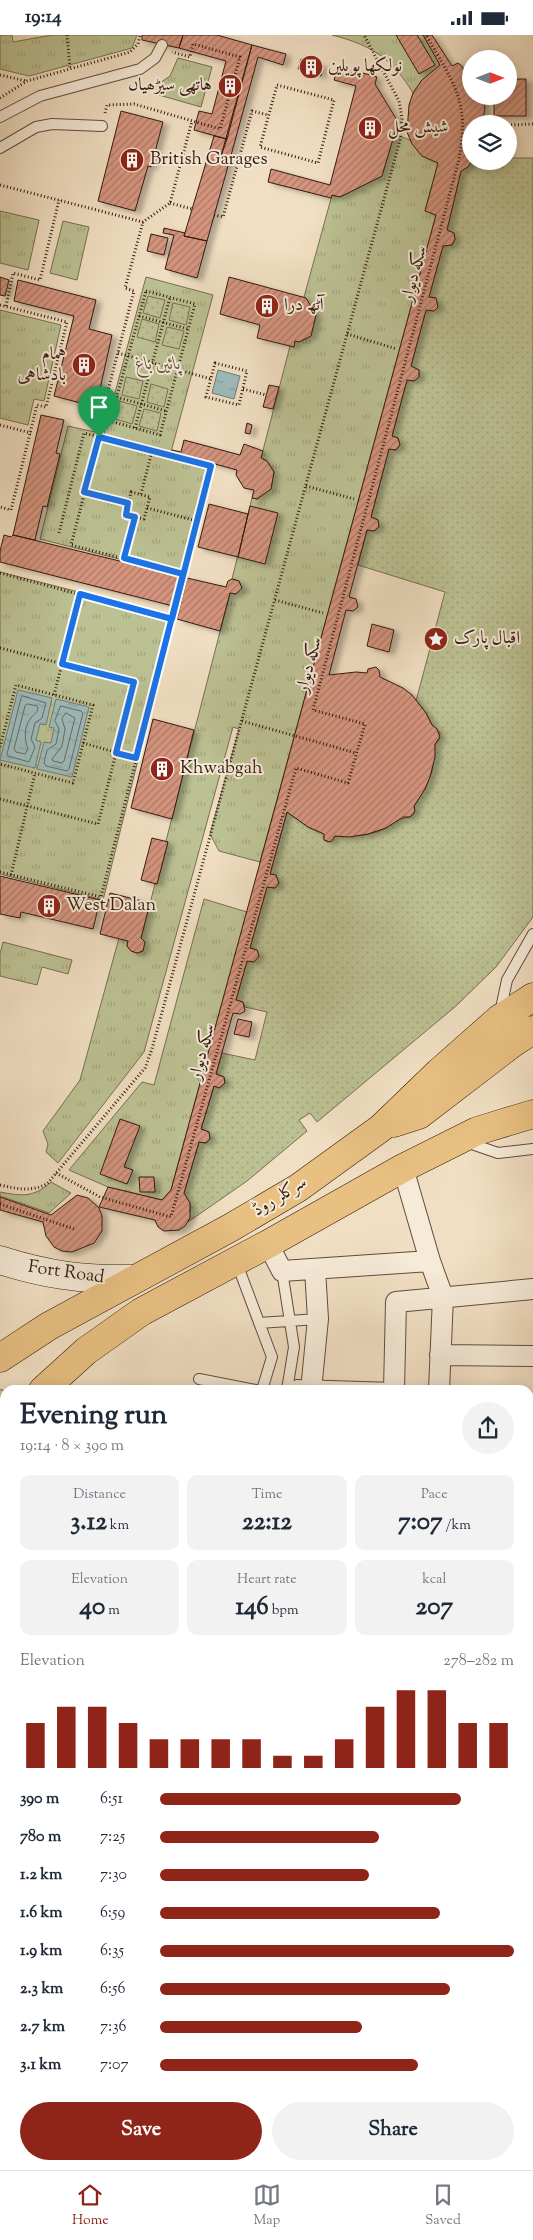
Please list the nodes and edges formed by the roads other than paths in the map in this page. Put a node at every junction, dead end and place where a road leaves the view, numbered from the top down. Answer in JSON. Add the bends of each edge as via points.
{"nodes":[{"id":1,"x":161,"y":47,"type":"road end"},
{"id":2,"x":0,"y":117,"type":"edge"},
{"id":3,"x":102,"y":126,"type":"road end"},
{"id":4,"x":0,"y":148,"type":"edge"},
{"id":5,"x":533,"y":934,"type":"edge"},
{"id":6,"x":533,"y":997,"type":"edge"},
{"id":7,"x":499,"y":1019,"type":"junction"},
{"id":8,"x":533,"y":1030,"type":"edge"},
{"id":9,"x":533,"y":1098,"type":"edge"},
{"id":10,"x":533,"y":1114,"type":"edge"},
{"id":11,"x":381,"y":1128,"type":"junction"},
{"id":12,"x":469,"y":1135,"type":"junction"},
{"id":13,"x":533,"y":1149,"type":"edge"},
{"id":14,"x":403,"y":1168,"type":"junction"},
{"id":15,"x":268,"y":1244,"type":"junction"},
{"id":16,"x":0,"y":1260,"type":"edge"},
{"id":17,"x":236,"y":1261,"type":"junction"},
{"id":18,"x":430,"y":1261,"type":"junction"},
{"id":19,"x":315,"y":1269,"type":"junction"},
{"id":20,"x":282,"y":1271,"type":"junction"},
{"id":21,"x":134,"y":1279,"type":"junction"},
{"id":22,"x":533,"y":1289,"type":"edge"},
{"id":23,"x":443,"y":1297,"type":"junction"},
{"id":24,"x":318,"y":1319,"type":"junction"},
{"id":25,"x":290,"y":1321,"type":"junction"},
{"id":26,"x":259,"y":1323,"type":"junction"},
{"id":27,"x":440,"y":1355,"type":"junction"},
{"id":28,"x":533,"y":1356,"type":"edge"},
{"id":29,"x":0,"y":1358,"type":"edge"},
{"id":30,"x":199,"y":1379,"type":"dead end"},
{"id":31,"x":48,"y":1385,"type":"edge"},
{"id":32,"x":230,"y":1385,"type":"edge"},
{"id":33,"x":264,"y":1385,"type":"edge"},
{"id":34,"x":289,"y":1385,"type":"edge"},
{"id":35,"x":311,"y":1385,"type":"edge"},
{"id":36,"x":394,"y":1385,"type":"edge"},
{"id":37,"x":439,"y":1385,"type":"edge"}],
"edges":[{"from":1,"to":2,"type":"lane","via":[[150,63],[140,69],[40,96]]},
{"from":3,"to":4,"type":"lane","via":[[52,124],[36,127]]},
{"from":5,"to":7,"type":"lane","via":[[506,980]]},
{"from":6,"to":7,"type":"main road","name":"سرکلر روڈ"},
{"from":7,"to":11,"type":"main road","name":"سرکلر روڈ"},
{"from":8,"to":11,"type":"main road","via":[[420,1115]]},
{"from":9,"to":12,"type":"main road"},
{"from":10,"to":12,"type":"main road","name":"سرکلر روڈ"},
{"from":11,"to":21,"type":"main road","name":"سرکلر روڈ","via":[[298,1188]]},
{"from":12,"to":13,"type":"lane","via":[[498,1153]]},
{"from":12,"to":14,"type":"main road","name":"سرکلر روڈ"},
{"from":14,"to":15,"type":"main road","name":"سرکلر روڈ"},
{"from":14,"to":18,"type":"street"},
{"from":15,"to":17,"type":"main road","name":"سرکلر روڈ"},
{"from":15,"to":20,"type":"street"},
{"from":16,"to":21,"type":"street","name":"Fort Road","via":[[32,1270],[92,1280]]},
{"from":17,"to":26,"type":"lane"},
{"from":17,"to":31,"type":"main road","name":"سرکلر روڈ","via":[[140,1312],[112,1331]]},
{"from":18,"to":19,"type":"street"},
{"from":18,"to":23,"type":"street"},
{"from":19,"to":20,"type":"street"},
{"from":19,"to":24,"type":"street"},
{"from":20,"to":25,"type":"lane"},
{"from":21,"to":29,"type":"main road","name":"سرکلر روڈ","via":[[48,1326]]},
{"from":22,"to":23,"type":"street"},
{"from":23,"to":27,"type":"street"},
{"from":23,"to":36,"type":"street","via":[[396,1302]]},
{"from":24,"to":25,"type":"lane"},
{"from":24,"to":35,"type":"street"},
{"from":25,"to":26,"type":"lane"},
{"from":25,"to":34,"type":"lane","via":[[294,1347]]},
{"from":26,"to":33,"type":"lane","via":[[272,1357]]},
{"from":27,"to":28,"type":"street"},
{"from":27,"to":37,"type":"street"},
{"from":30,"to":32,"type":"lane"}]}
